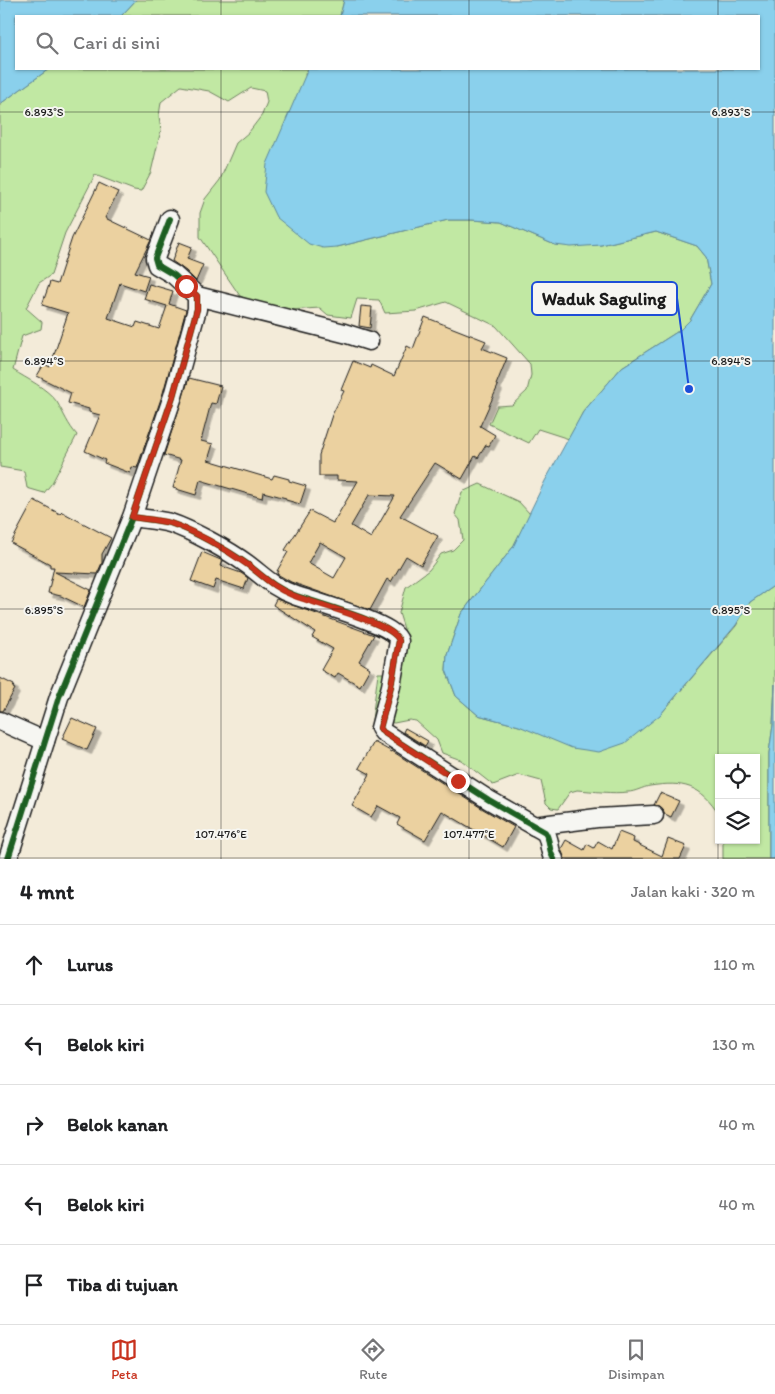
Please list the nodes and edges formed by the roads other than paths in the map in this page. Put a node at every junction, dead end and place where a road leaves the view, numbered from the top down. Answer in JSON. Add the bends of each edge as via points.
{"nodes":[{"id":1,"x":170,"y":219,"type":"dead end"},
{"id":2,"x":197,"y":296,"type":"junction"},
{"id":3,"x":370,"y":341,"type":"dead end"},
{"id":4,"x":132,"y":517,"type":"junction"},
{"id":5,"x":0,"y":721,"type":"edge"},
{"id":6,"x":45,"y":741,"type":"junction"},
{"id":7,"x":654,"y":815,"type":"dead end"},
{"id":8,"x":534,"y":826,"type":"junction"},
{"id":9,"x":8,"y":859,"type":"edge"},
{"id":10,"x":554,"y":859,"type":"edge"}],
"edges":[{"from":1,"to":2,"type":"street","via":[[156,258],[157,265],[174,275]]},
{"from":2,"to":3,"type":"street"},
{"from":2,"to":4,"type":"street","via":[[197,309],[173,396]]},
{"from":4,"to":6,"type":"street","via":[[59,697]]},
{"from":4,"to":8,"type":"street","via":[[188,531],[246,563],[274,587],[379,624],[396,634],[399,641],[380,728],[488,800]]},
{"from":5,"to":6,"type":"street"},
{"from":6,"to":9,"type":"street"},
{"from":7,"to":8,"type":"street"},
{"from":8,"to":10,"type":"street","via":[[545,832]]}]}
